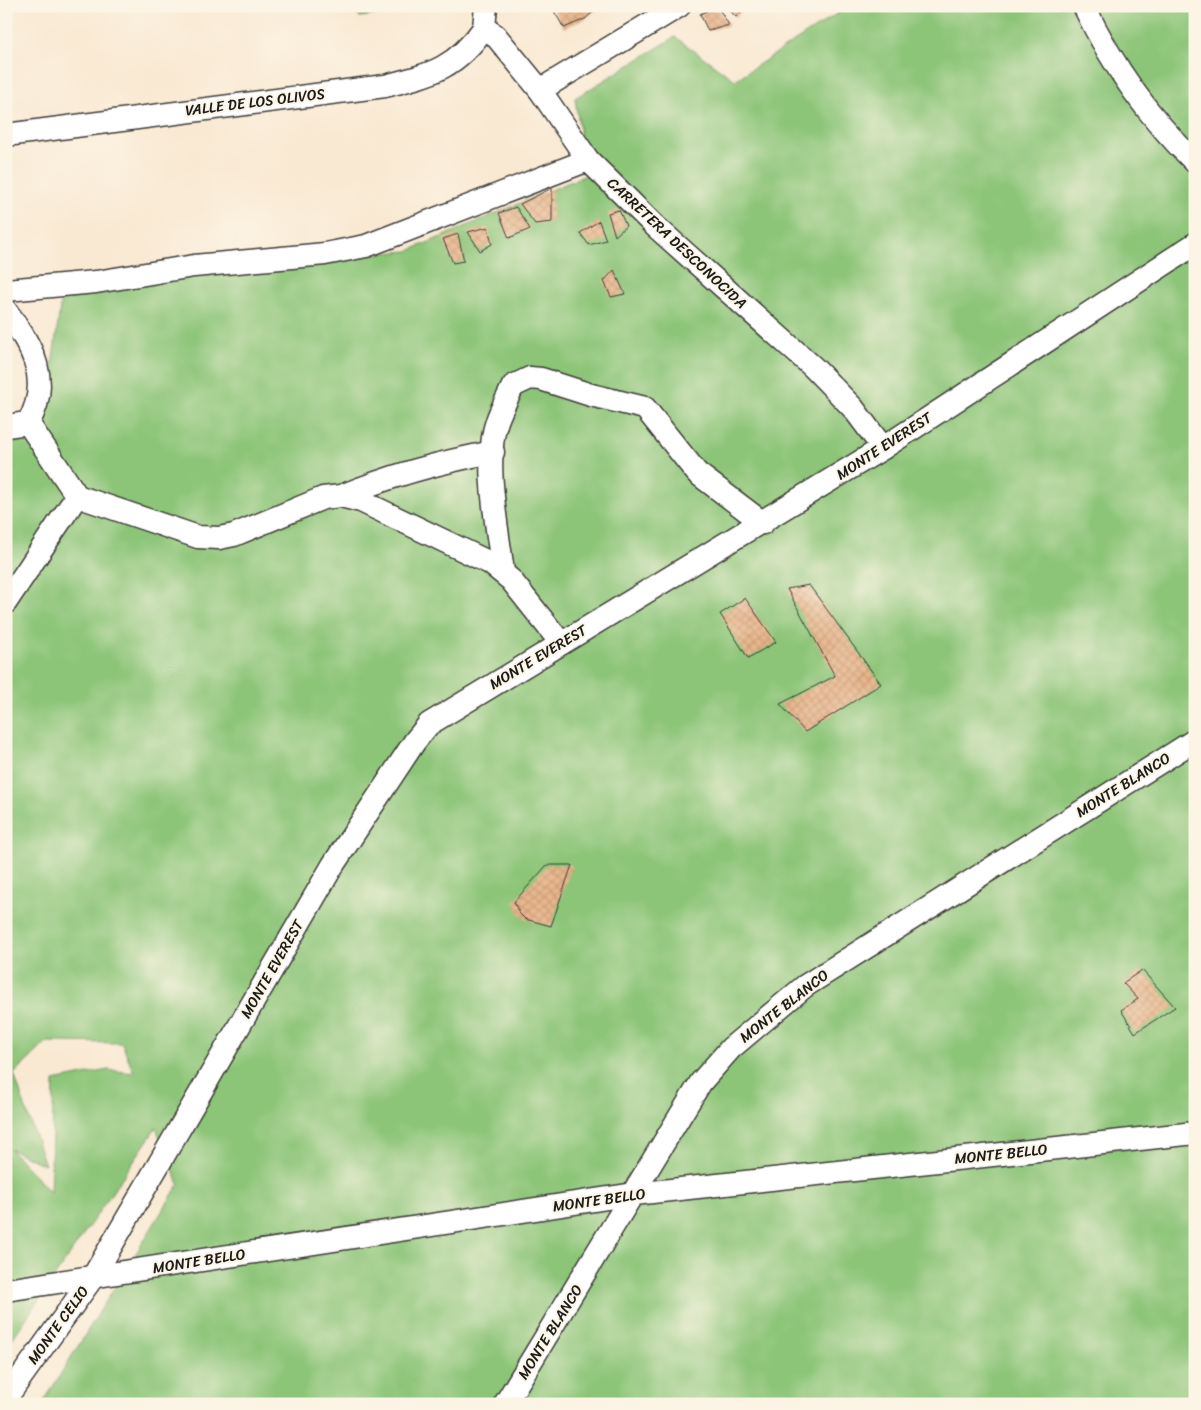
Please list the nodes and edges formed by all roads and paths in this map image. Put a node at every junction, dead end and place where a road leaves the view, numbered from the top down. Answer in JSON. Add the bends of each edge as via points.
{"nodes":[{"id":1,"x":679,"y":6,"type":"edge"},
{"id":2,"x":1084,"y":6,"type":"edge"},
{"id":3,"x":485,"y":17,"type":"edge"},
{"id":4,"x":540,"y":90,"type":"junction"},
{"id":5,"x":6,"y":135,"type":"edge"},
{"id":6,"x":588,"y":160,"type":"junction"},
{"id":7,"x":1195,"y":162,"type":"edge"},
{"id":8,"x":1195,"y":244,"type":"edge"},
{"id":9,"x":6,"y":290,"type":"edge"},
{"id":10,"x":6,"y":311,"type":"edge"},
{"id":11,"x":28,"y":423,"type":"junction"},
{"id":12,"x":6,"y":426,"type":"edge"},
{"id":13,"x":883,"y":448,"type":"junction"},
{"id":14,"x":493,"y":452,"type":"junction"},
{"id":15,"x":77,"y":496,"type":"junction"},
{"id":16,"x":341,"y":496,"type":"junction"},
{"id":17,"x":763,"y":523,"type":"junction"},
{"id":18,"x":503,"y":572,"type":"junction"},
{"id":19,"x":6,"y":602,"type":"edge"},
{"id":20,"x":561,"y":643,"type":"junction"},
{"id":21,"x":1195,"y":740,"type":"edge"},
{"id":22,"x":1195,"y":1133,"type":"edge"},
{"id":23,"x":634,"y":1194,"type":"junction"},
{"id":24,"x":93,"y":1277,"type":"junction"},
{"id":25,"x":6,"y":1290,"type":"edge"},
{"id":26,"x":6,"y":1398,"type":"edge"},
{"id":27,"x":505,"y":1404,"type":"edge"}],
"edges":[{"from":1,"to":4,"type":"street"},
{"from":2,"to":7,"type":"street","via":[[1146,109]]},
{"from":3,"to":4,"type":"street","name":"CARRETERA DESCONOCIDA","via":[[495,35]]},
{"from":3,"to":5,"type":"street","name":"VALLE DE LOS OLIVOS","via":[[470,47],[454,61],[427,75],[385,86]]},
{"from":4,"to":6,"type":"street","name":"CARRETERA DESCONOCIDA"},
{"from":6,"to":9,"type":"street","via":[[366,246],[325,254],[194,266],[96,282]]},
{"from":6,"to":13,"type":"street","name":"CARRETERA DESCONOCIDA","via":[[655,226],[813,367],[853,408]]},
{"from":8,"to":13,"type":"street","name":"MONTE EVEREST"},
{"from":10,"to":11,"type":"street","via":[[40,374],[39,397]]},
{"from":11,"to":12,"type":"street"},
{"from":11,"to":15,"type":"street"},
{"from":13,"to":17,"type":"street","name":"MONTE EVEREST"},
{"from":14,"to":16,"type":"street","via":[[439,463]]},
{"from":14,"to":17,"type":"street","via":[[496,422],[514,386],[530,378],[541,378],[645,408],[697,472]]},
{"from":14,"to":18,"type":"street"},
{"from":15,"to":16,"type":"street","via":[[198,537],[219,538],[234,535],[323,498]]},
{"from":15,"to":19,"type":"street"},
{"from":16,"to":18,"type":"street","via":[[361,501]]},
{"from":17,"to":20,"type":"street","name":"MONTE EVEREST"},
{"from":18,"to":20,"type":"street"},
{"from":20,"to":24,"type":"street","name":"MONTE EVEREST","via":[[429,724],[415,741],[333,865]]},
{"from":21,"to":23,"type":"street","name":"MONTE BLANCO","via":[[805,986],[769,1014],[731,1048],[701,1082]]},
{"from":22,"to":23,"type":"street","name":"MONTE BELLO"},
{"from":23,"to":24,"type":"street","name":"MONTE BELLO"},
{"from":23,"to":27,"type":"street","name":"MONTE BLANCO"},
{"from":24,"to":25,"type":"street","name":"MONTE BELLO"},
{"from":24,"to":26,"type":"street","name":"MONTE CELIO"}]}
